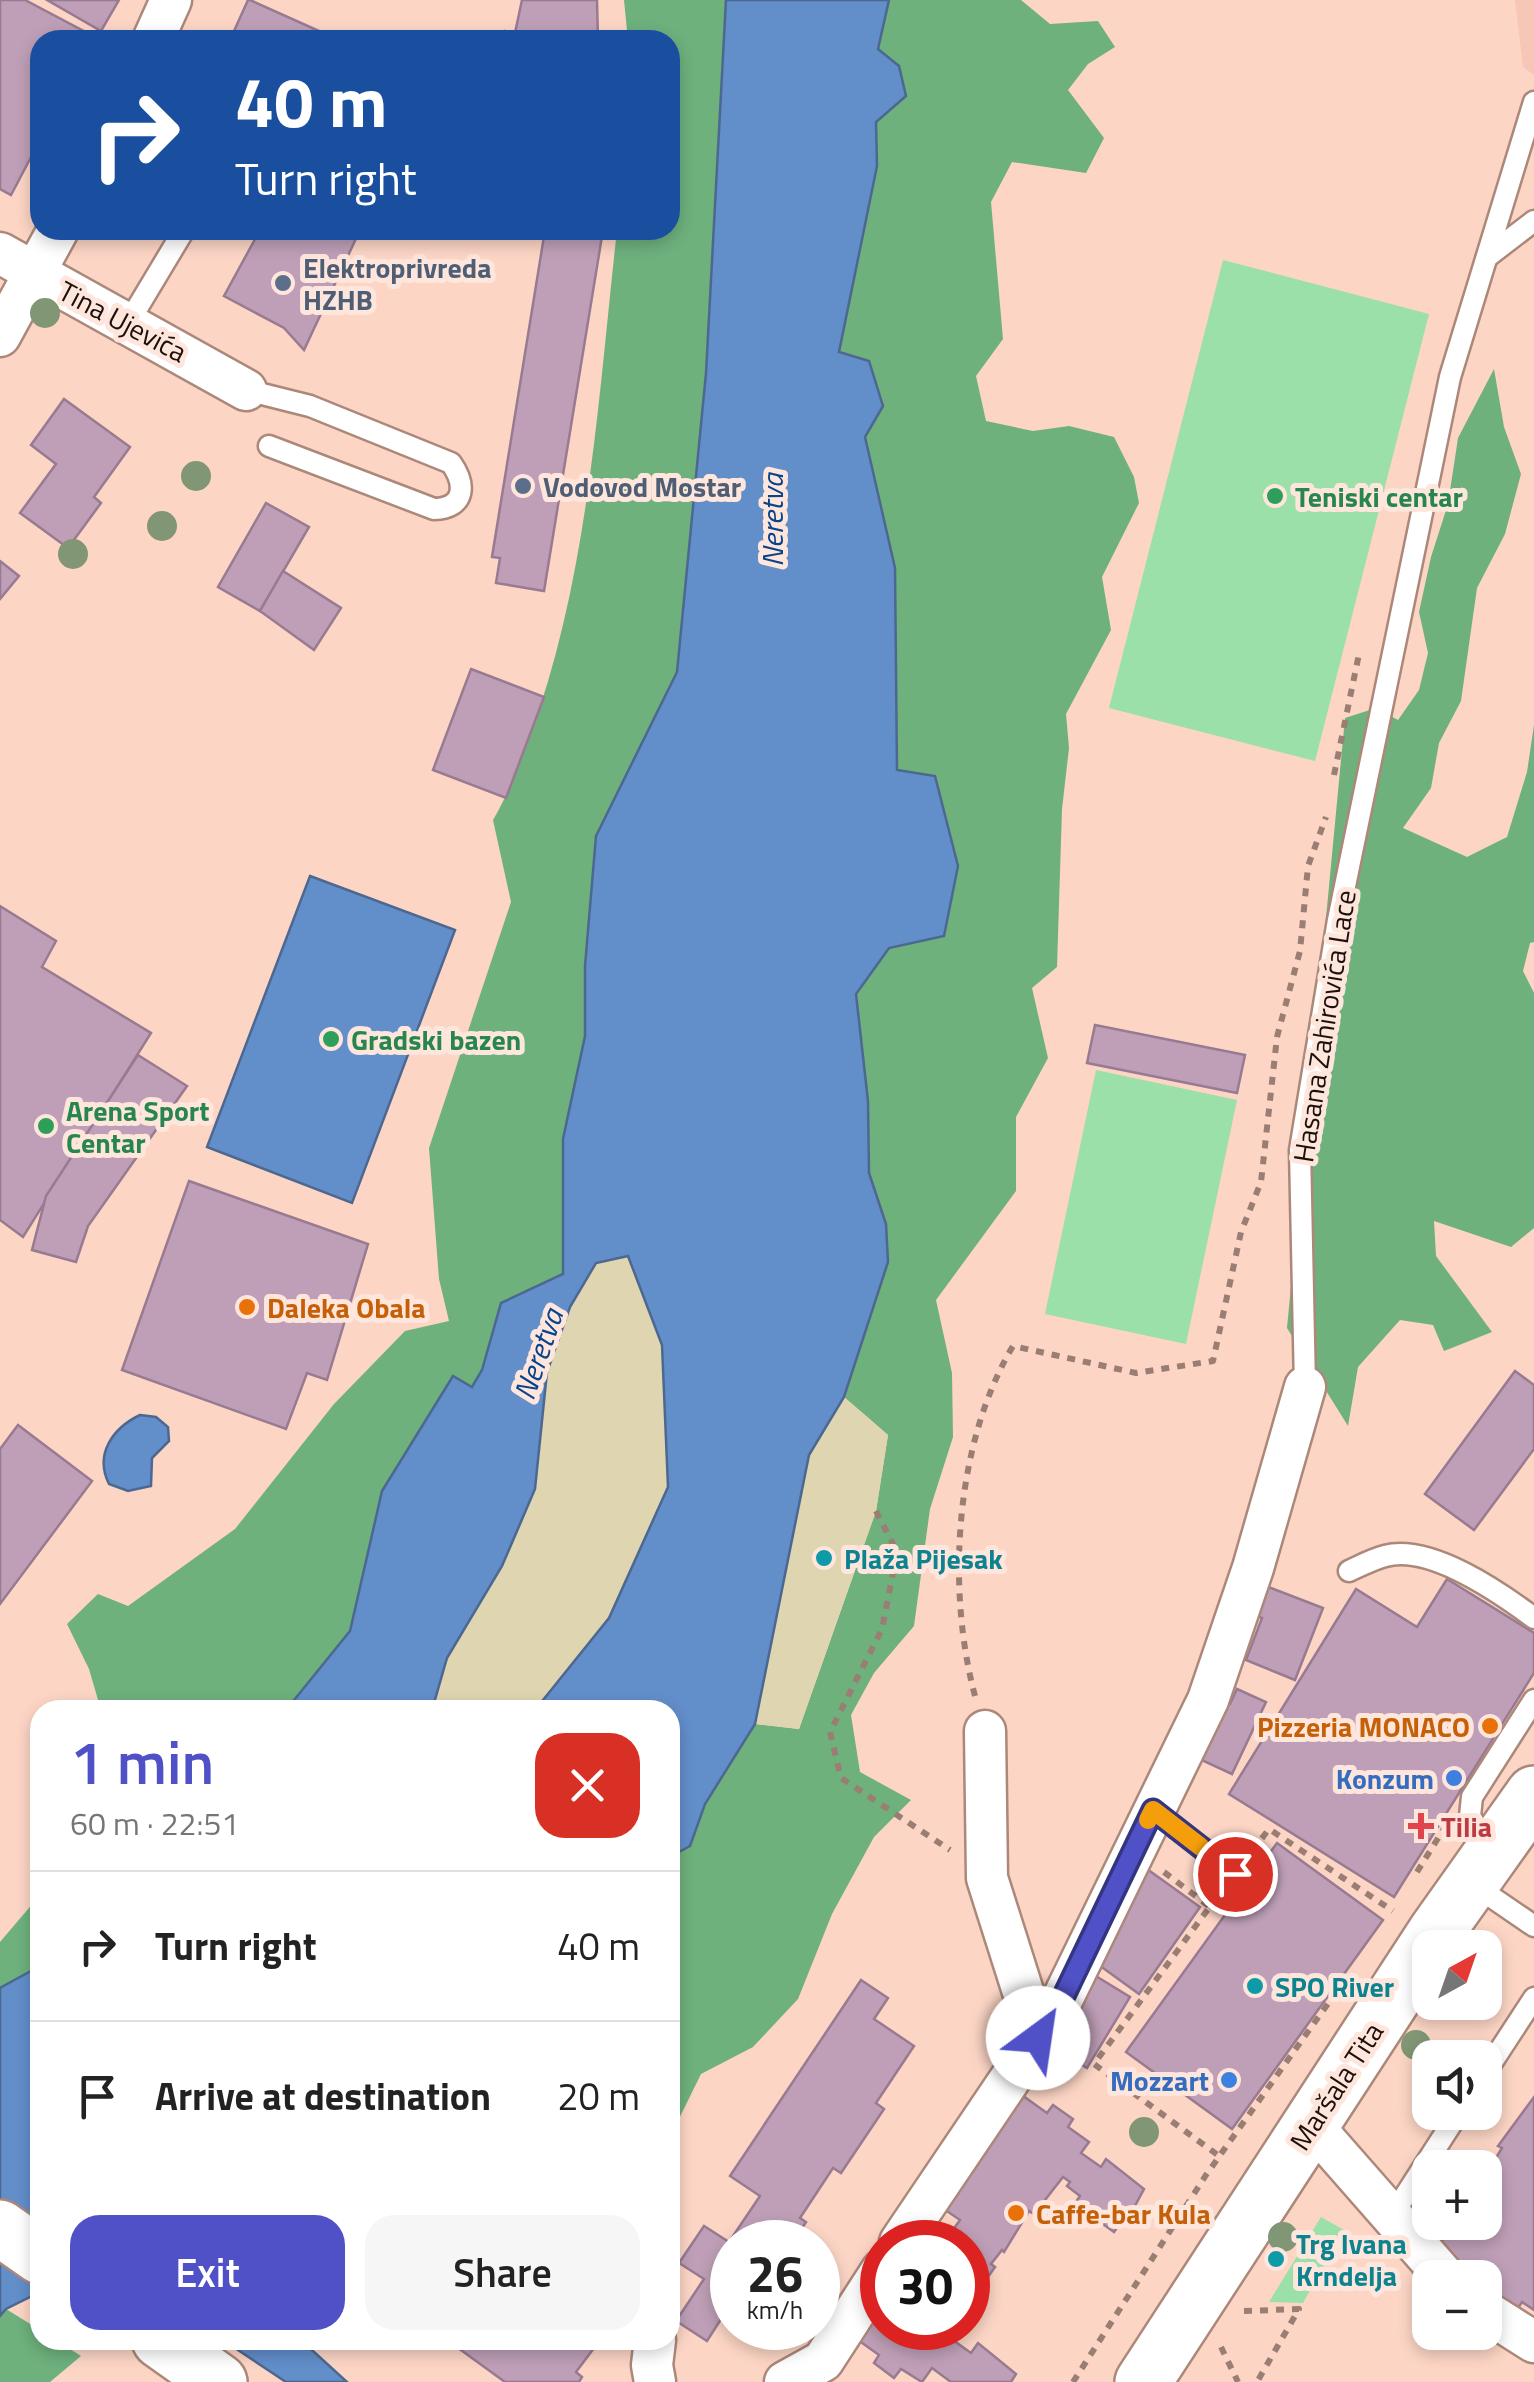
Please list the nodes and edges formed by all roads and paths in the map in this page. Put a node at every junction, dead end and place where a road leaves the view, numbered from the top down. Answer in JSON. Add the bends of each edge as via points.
{"nodes":[{"id":1,"x":1534,"y":102,"type":"edge"},
{"id":2,"x":1534,"y":221,"type":"edge"},
{"id":3,"x":53,"y":240,"type":"edge"},
{"id":4,"x":178,"y":240,"type":"edge"},
{"id":5,"x":0,"y":253,"type":"edge"},
{"id":6,"x":1487,"y":256,"type":"junction"},
{"id":7,"x":36,"y":274,"type":"junction"},
{"id":8,"x":128,"y":325,"type":"junction"},
{"id":9,"x":0,"y":336,"type":"edge"},
{"id":10,"x":246,"y":390,"type":"joint"},
{"id":11,"x":269,"y":446,"type":"dead end"},
{"id":12,"x":1359,"y":654,"type":"dead end"},
{"id":13,"x":1334,"y":780,"type":"dead end"},
{"id":14,"x":1328,"y":814,"type":"dead end"},
{"id":15,"x":1305,"y":1386,"type":"joint"},
{"id":16,"x":876,"y":1512,"type":"dead end"},
{"id":17,"x":1348,"y":1571,"type":"dead end"},
{"id":18,"x":1534,"y":1618,"type":"edge"},
{"id":19,"x":1534,"y":1700,"type":"edge"},
{"id":20,"x":985,"y":1730,"type":"joint"},
{"id":21,"x":1534,"y":1794,"type":"edge"},
{"id":22,"x":1153,"y":1810,"type":"junction"},
{"id":23,"x":1450,"y":1819,"type":"dead end"},
{"id":24,"x":909,"y":1820,"type":"dead end"},
{"id":25,"x":1481,"y":1868,"type":"junction"},
{"id":26,"x":1162,"y":1870,"type":"dead end"},
{"id":27,"x":1241,"y":1879,"type":"junction"},
{"id":28,"x":1411,"y":1882,"type":"dead end"},
{"id":29,"x":1401,"y":1897,"type":"dead end"},
{"id":30,"x":1210,"y":1907,"type":"junction"},
{"id":31,"x":1393,"y":1911,"type":"junction"},
{"id":32,"x":1388,"y":1920,"type":"dead end"},
{"id":33,"x":1534,"y":1926,"type":"edge"},
{"id":34,"x":1353,"y":1968,"type":"dead end"},
{"id":35,"x":1534,"y":1998,"type":"edge"},
{"id":36,"x":1038,"y":2038,"type":"junction"},
{"id":37,"x":1502,"y":2047,"type":"edge"},
{"id":38,"x":1311,"y":2124,"type":"junction"},
{"id":39,"x":1447,"y":2130,"type":"edge"},
{"id":40,"x":1219,"y":2156,"type":"junction"},
{"id":41,"x":1392,"y":2216,"type":"junction"},
{"id":42,"x":915,"y":2220,"type":"edge"},
{"id":43,"x":0,"y":2228,"type":"edge"},
{"id":44,"x":30,"y":2249,"type":"edge"},
{"id":45,"x":1430,"y":2260,"type":"edge"},
{"id":46,"x":1243,"y":2311,"type":"dead end"},
{"id":47,"x":860,"y":2320,"type":"edge"},
{"id":48,"x":1502,"y":2322,"type":"edge"},
{"id":49,"x":1212,"y":2330,"type":"dead end"},
{"id":50,"x":1534,"y":2342,"type":"edge"},
{"id":51,"x":174,"y":2350,"type":"edge"},
{"id":52,"x":654,"y":2350,"type":"edge"},
{"id":53,"x":837,"y":2372,"type":"edge"},
{"id":54,"x":219,"y":2382,"type":"edge"},
{"id":55,"x":656,"y":2382,"type":"edge"},
{"id":56,"x":785,"y":2382,"type":"edge"},
{"id":57,"x":1073,"y":2382,"type":"edge"},
{"id":58,"x":1144,"y":2382,"type":"edge"},
{"id":59,"x":1238,"y":2382,"type":"edge"},
{"id":60,"x":1257,"y":2382,"type":"edge"}],
"edges":[{"from":1,"to":6,"type":"lane","name":"Hasana Zahirovića Lace"},
{"from":2,"to":6,"type":"lane"},
{"from":3,"to":7,"type":"street"},
{"from":4,"to":8,"type":"lane"},
{"from":5,"to":7,"type":"street","name":"Tina Ujevića"},
{"from":6,"to":15,"type":"lane","name":"Hasana Zahirovića Lace","via":[[1446,396],[1338,920],[1300,1150]]},
{"from":7,"to":8,"type":"street","name":"Tina Ujevića"},
{"from":7,"to":9,"type":"street"},
{"from":8,"to":10,"type":"street","name":"Tina Ujevića"},
{"from":10,"to":11,"type":"lane","via":[[310,406],[451,463],[464,491],[444,509],[434,509]]},
{"from":12,"to":13,"type":"path"},
{"from":14,"to":20,"type":"path","via":[[1308,866],[1300,950],[1277,1037],[1261,1182],[1242,1232],[1213,1361],[1136,1373],[1013,1346],[986,1404],[962,1507],[959,1566],[969,1672]]},
{"from":15,"to":22,"type":"street","name":"Hasana Zahirovića Lace","via":[[1208,1700]]},
{"from":16,"to":24,"type":"path","via":[[897,1552],[882,1629],[830,1732],[841,1778]]},
{"from":17,"to":18,"type":"lane","via":[[1387,1555],[1410,1555],[1452,1566]]},
{"from":19,"to":25,"type":"lane","via":[[1472,1796]]},
{"from":20,"to":36,"type":"street","via":[[987,1878]]},
{"from":21,"to":25,"type":"street","name":"Maršala Tita"},
{"from":22,"to":27,"type":"lane"},
{"from":22,"to":36,"type":"street","name":"Hasana Zahirovića Lace"},
{"from":23,"to":28,"type":"path"},
{"from":25,"to":33,"type":"lane"},
{"from":25,"to":38,"type":"street","name":"Maršala Tita"},
{"from":26,"to":30,"type":"path"},
{"from":27,"to":30,"type":"path"},
{"from":27,"to":31,"type":"path","via":[[1269,1829]]},
{"from":29,"to":31,"type":"path"},
{"from":30,"to":40,"type":"path","via":[[1094,2064]]},
{"from":31,"to":32,"type":"path"},
{"from":34,"to":40,"type":"path"},
{"from":35,"to":37,"type":"lane"},
{"from":36,"to":42,"type":"street","name":"Hasana Zahirovića Lace"},
{"from":38,"to":41,"type":"street"},
{"from":38,"to":58,"type":"street","name":"Maršala Tita"},
{"from":39,"to":41,"type":"lane"},
{"from":40,"to":57,"type":"path"},
{"from":41,"to":45,"type":"street"},
{"from":43,"to":44,"type":"street"},
{"from":46,"to":60,"type":"path","via":[[1299,2310]]},
{"from":47,"to":53,"type":"street"},
{"from":48,"to":50,"type":"street"},
{"from":49,"to":59,"type":"path"},
{"from":51,"to":54,"type":"street"},
{"from":52,"to":55,"type":"street"},
{"from":53,"to":56,"type":"street"}]}
